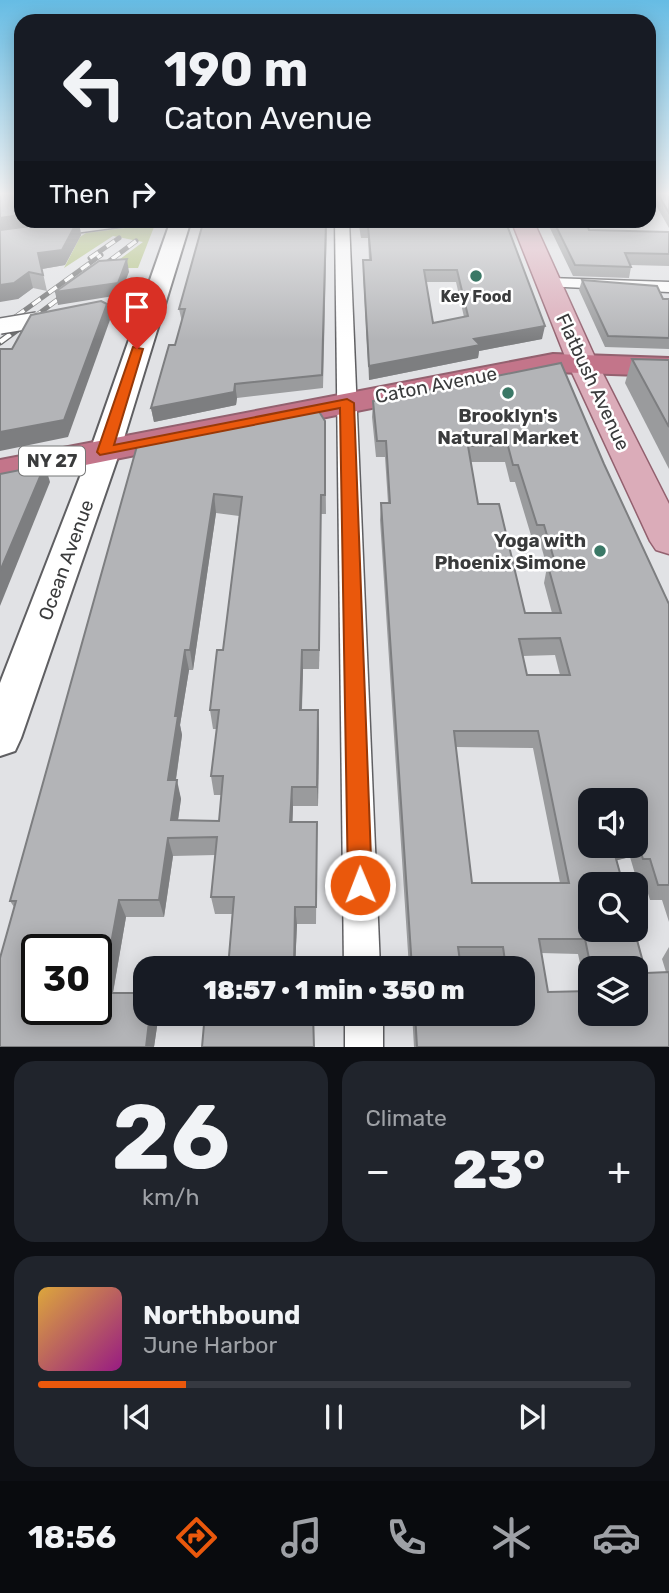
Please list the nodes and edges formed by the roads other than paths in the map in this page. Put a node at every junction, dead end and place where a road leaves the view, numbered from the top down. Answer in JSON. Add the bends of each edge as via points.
{"nodes":[{"id":1,"x":173,"y":243,"type":"edge"},
{"id":2,"x":343,"y":243,"type":"edge"},
{"id":3,"x":532,"y":243,"type":"edge"},
{"id":4,"x":549,"y":284,"type":"junction"},
{"id":5,"x":669,"y":287,"type":"edge"},
{"id":6,"x":152,"y":303,"type":"junction"},
{"id":7,"x":0,"y":326,"type":"edge"},
{"id":8,"x":583,"y":364,"type":"junction"},
{"id":9,"x":669,"y":367,"type":"edge"},
{"id":10,"x":347,"y":403,"type":"junction"},
{"id":11,"x":105,"y":452,"type":"junction"},
{"id":12,"x":0,"y":471,"type":"edge"},
{"id":13,"x":660,"y":506,"type":"edge"},
{"id":14,"x":669,"y":541,"type":"edge"},
{"id":15,"x":0,"y":738,"type":"edge"},
{"id":16,"x":362,"y":956,"type":"edge"},
{"id":17,"x":364,"y":1026,"type":"edge"},
{"id":18,"x":365,"y":1047,"type":"edge"}],
"edges":[{"from":1,"to":6,"type":"main road","name":"Ocean Avenue"},
{"from":2,"to":10,"type":"street"},
{"from":3,"to":4,"type":"main road","name":"Flatbush Avenue"},
{"from":4,"to":5,"type":"street"},
{"from":4,"to":8,"type":"main road","name":"Flatbush Avenue"},
{"from":6,"to":7,"type":"street","bridge":true},
{"from":6,"to":11,"type":"main road","name":"Ocean Avenue"},
{"from":8,"to":9,"type":"highway","name":"Caton Avenue","number":"NY 27"},
{"from":8,"to":10,"type":"highway","name":"Caton Avenue","number":"NY 27","via":[[553,363]]},
{"from":8,"to":13,"type":"main road","name":"Flatbush Avenue"},
{"from":10,"to":11,"type":"highway","name":"Caton Avenue","number":"NY 27"},
{"from":10,"to":16,"type":"street"},
{"from":11,"to":12,"type":"highway","name":"Caton Avenue","number":"NY 27"},
{"from":11,"to":15,"type":"main road","name":"Ocean Avenue"},
{"from":13,"to":14,"type":"main road","name":"Flatbush Avenue"},
{"from":17,"to":18,"type":"street"}]}
